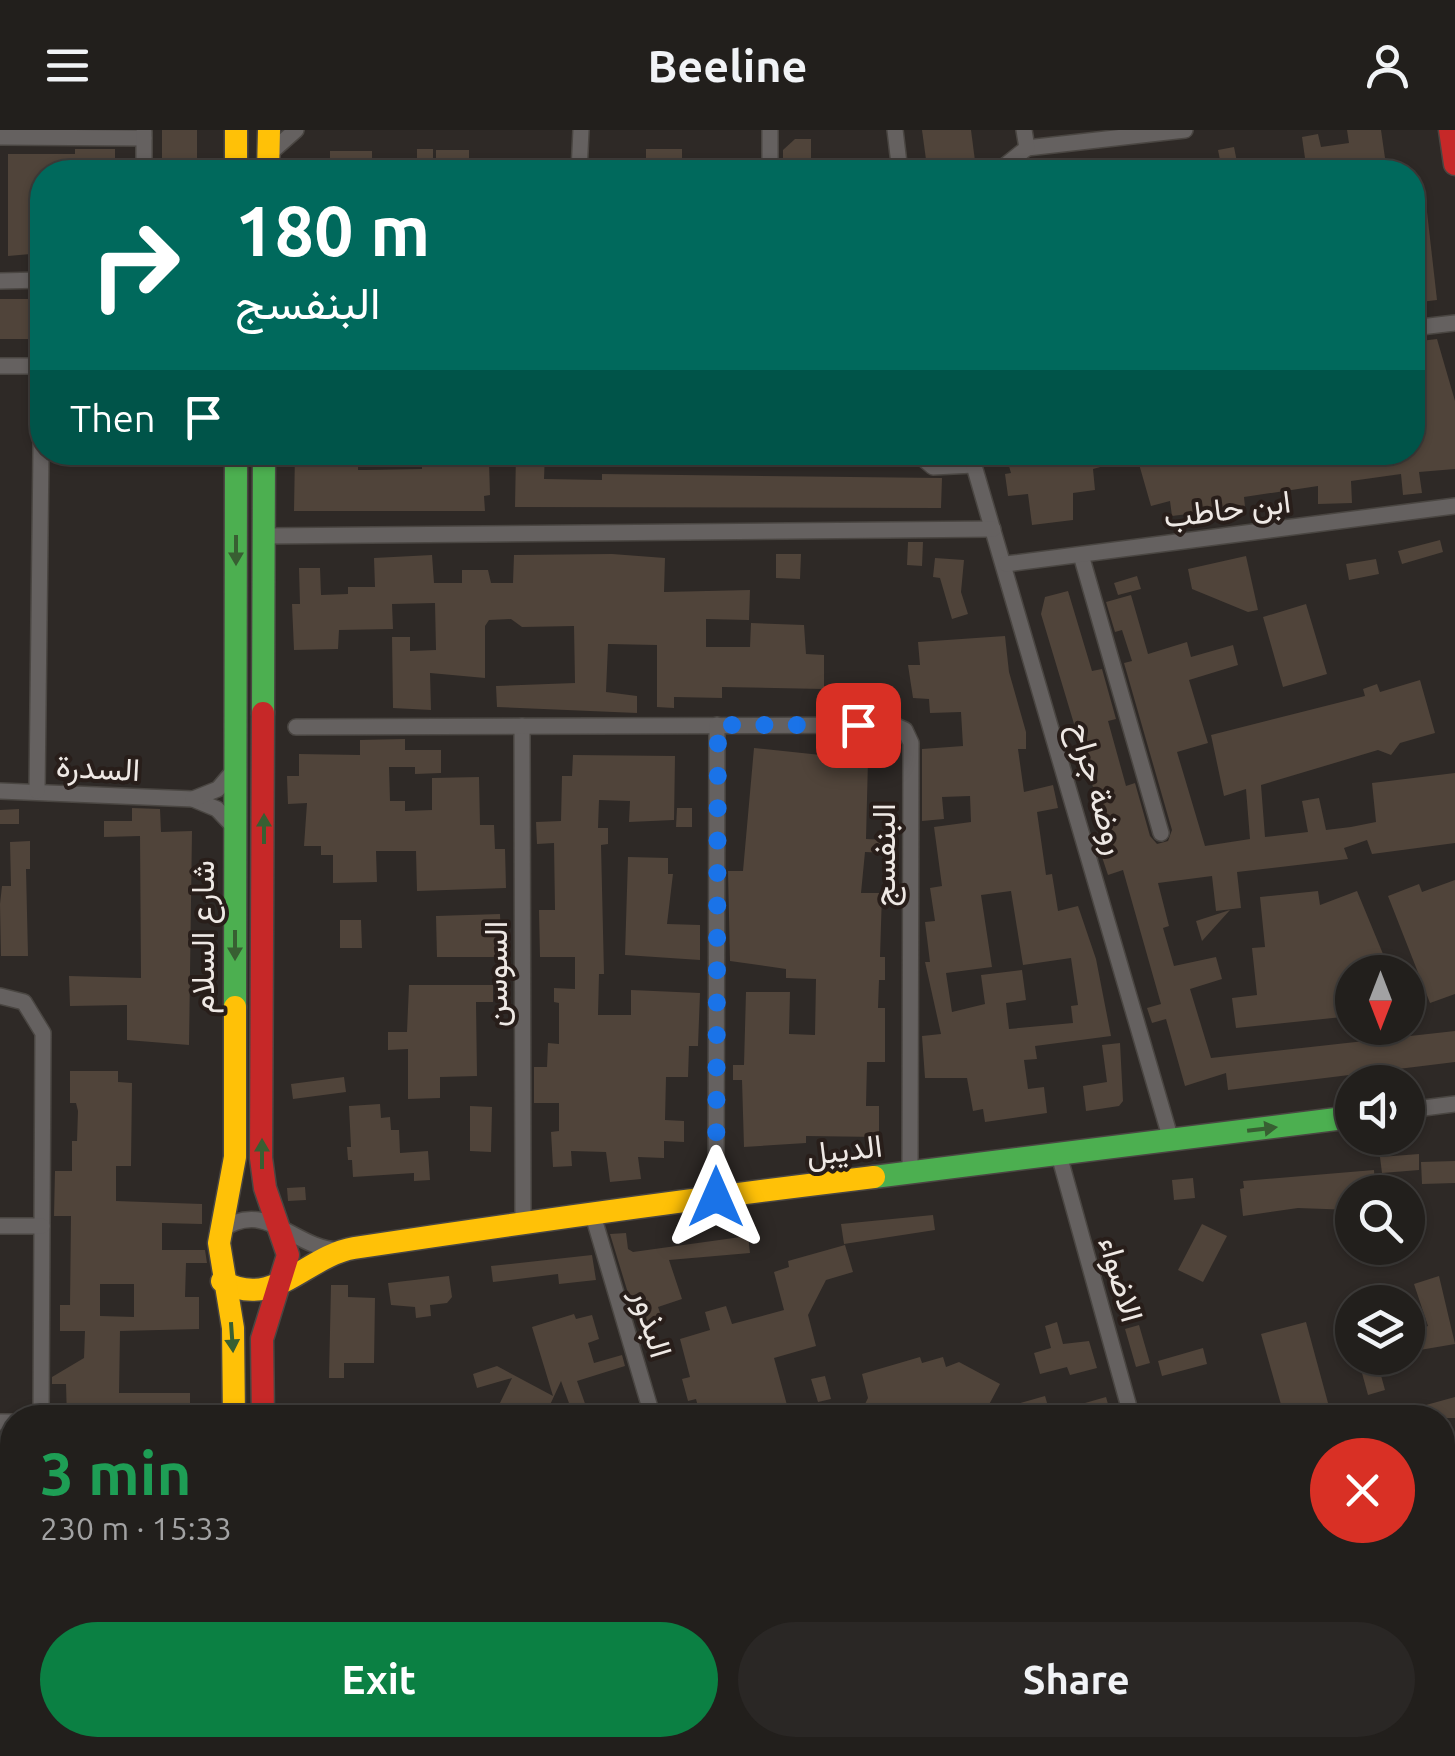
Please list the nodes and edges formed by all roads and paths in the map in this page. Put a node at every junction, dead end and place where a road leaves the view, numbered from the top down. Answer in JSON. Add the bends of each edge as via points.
{"nodes":[{"id":1,"x":236,"y":130,"type":"edge"},
{"id":2,"x":296,"y":130,"type":"edge"},
{"id":3,"x":580,"y":130,"type":"edge"},
{"id":4,"x":770,"y":130,"type":"edge"},
{"id":5,"x":895,"y":130,"type":"edge"},
{"id":6,"x":1024,"y":130,"type":"edge"},
{"id":7,"x":1185,"y":130,"type":"edge"},
{"id":8,"x":1450,"y":130,"type":"edge"},
{"id":9,"x":144,"y":134,"type":"edge"},
{"id":10,"x":0,"y":137,"type":"edge"},
{"id":11,"x":1027,"y":148,"type":"junction"},
{"id":12,"x":269,"y":152,"type":"edge"},
{"id":13,"x":144,"y":160,"type":"edge"},
{"id":14,"x":236,"y":160,"type":"edge"},
{"id":15,"x":579,"y":160,"type":"edge"},
{"id":16,"x":770,"y":160,"type":"edge"},
{"id":17,"x":899,"y":160,"type":"edge"},
{"id":18,"x":1012,"y":160,"type":"edge"},
{"id":19,"x":1455,"y":164,"type":"edge"},
{"id":20,"x":30,"y":280,"type":"edge"},
{"id":21,"x":0,"y":281,"type":"edge"},
{"id":22,"x":1455,"y":323,"type":"edge"},
{"id":23,"x":1425,"y":326,"type":"edge"},
{"id":24,"x":0,"y":366,"type":"edge"},
{"id":25,"x":30,"y":366,"type":"edge"},
{"id":26,"x":41,"y":465,"type":"edge"},
{"id":27,"x":236,"y":465,"type":"edge"},
{"id":28,"x":264,"y":465,"type":"edge"},
{"id":29,"x":974,"y":465,"type":"edge"},
{"id":30,"x":1455,"y":506,"type":"edge"},
{"id":31,"x":994,"y":529,"type":"junction"},
{"id":32,"x":264,"y":536,"type":"junction"},
{"id":33,"x":1082,"y":554,"type":"junction"},
{"id":34,"x":1006,"y":564,"type":"junction"},
{"id":35,"x":718,"y":725,"type":"junction"},
{"id":36,"x":522,"y":726,"type":"junction"},
{"id":37,"x":296,"y":727,"type":"dead end"},
{"id":38,"x":234,"y":769,"type":"junction"},
{"id":39,"x":0,"y":792,"type":"edge"},
{"id":40,"x":37,"y":792,"type":"junction"},
{"id":41,"x":193,"y":799,"type":"junction"},
{"id":42,"x":234,"y":828,"type":"junction"},
{"id":43,"x":1160,"y":834,"type":"dead end"},
{"id":44,"x":0,"y":996,"type":"edge"},
{"id":45,"x":1455,"y":1104,"type":"edge"},
{"id":46,"x":1425,"y":1108,"type":"edge"},
{"id":47,"x":1335,"y":1119,"type":"edge"},
{"id":48,"x":1172,"y":1140,"type":"junction"},
{"id":49,"x":1059,"y":1155,"type":"junction"},
{"id":50,"x":910,"y":1173,"type":"junction"},
{"id":51,"x":716,"y":1197,"type":"junction"},
{"id":52,"x":592,"y":1212,"type":"junction"},
{"id":53,"x":524,"y":1222,"type":"junction"},
{"id":54,"x":0,"y":1226,"type":"edge"},
{"id":55,"x":42,"y":1226,"type":"junction"},
{"id":56,"x":281,"y":1226,"type":"junction"},
{"id":57,"x":220,"y":1230,"type":"junction"},
{"id":58,"x":344,"y":1250,"type":"junction"},
{"id":59,"x":222,"y":1281,"type":"junction"},
{"id":60,"x":280,"y":1284,"type":"junction"},
{"id":61,"x":41,"y":1405,"type":"edge"},
{"id":62,"x":234,"y":1405,"type":"edge"},
{"id":63,"x":262,"y":1405,"type":"edge"},
{"id":64,"x":648,"y":1405,"type":"edge"},
{"id":65,"x":1128,"y":1405,"type":"edge"}],
"edges":[{"from":1,"to":14,"type":"main road"},
{"from":2,"to":12,"type":"street"},
{"from":3,"to":15,"type":"street"},
{"from":4,"to":16,"type":"street"},
{"from":5,"to":17,"type":"street"},
{"from":6,"to":11,"type":"street"},
{"from":7,"to":11,"type":"street"},
{"from":8,"to":19,"type":"main road"},
{"from":9,"to":10,"type":"street"},
{"from":9,"to":13,"type":"street"},
{"from":11,"to":18,"type":"street"},
{"from":20,"to":21,"type":"street"},
{"from":22,"to":23,"type":"street"},
{"from":24,"to":25,"type":"street"},
{"from":26,"to":40,"type":"street"},
{"from":27,"to":38,"type":"main road","name":"شارع السلام","one_way":true},
{"from":28,"to":32,"type":"main road","name":"شارع السلام"},
{"from":29,"to":31,"type":"street","name":"روضة جراح"},
{"from":30,"to":33,"type":"street","name":"ابن حاطب"},
{"from":31,"to":32,"type":"street"},
{"from":31,"to":34,"type":"street","name":"روضة جراح"},
{"from":56,"to":32,"type":"main road","name":"شارع السلام","one_way":true,"via":[[268,1200],[261,1158]]},
{"from":33,"to":34,"type":"street","name":"ابن حاطب"},
{"from":33,"to":43,"type":"street"},
{"from":34,"to":48,"type":"street","name":"روضة جراح"},
{"from":35,"to":36,"type":"street","name":"البنفسج"},
{"from":35,"to":50,"type":"street","name":"البنفسج","via":[[906,730]]},
{"from":35,"to":51,"type":"street"},
{"from":36,"to":37,"type":"street","name":"البنفسج"},
{"from":36,"to":53,"type":"street","name":"السوسن"},
{"from":38,"to":41,"type":"street","via":[[218,790]]},
{"from":38,"to":42,"type":"main road","name":"شارع السلام"},
{"from":39,"to":40,"type":"street","name":"السدرة"},
{"from":40,"to":41,"type":"street","name":"السدرة"},
{"from":41,"to":42,"type":"street","via":[[217,809]]},
{"from":42,"to":57,"type":"main road","name":"شارع السلام","one_way":true,"via":[[235,1156]]},
{"from":44,"to":55,"type":"street","via":[[24,1002],[43,1032]]},
{"from":45,"to":46,"type":"street"},
{"from":48,"to":47,"type":"main road","name":"الديبل","one_way":true},
{"from":48,"to":49,"type":"main road","name":"الديبل"},
{"from":49,"to":50,"type":"main road","name":"الديبل"},
{"from":49,"to":65,"type":"street","name":"الاضواء"},
{"from":50,"to":51,"type":"main road","name":"الديبل"},
{"from":51,"to":52,"type":"main road","name":"الديبل"},
{"from":52,"to":53,"type":"main road","name":"الديبل"},
{"from":52,"to":64,"type":"street","name":"البذور"},
{"from":53,"to":58,"type":"main road","name":"الديبل"},
{"from":54,"to":55,"type":"street"},
{"from":55,"to":61,"type":"street"},
{"from":56,"to":57,"type":"street","name":"الديبل","via":[[252,1218]]},
{"from":56,"to":58,"type":"street","name":"الديبل","via":[[303,1242]]},
{"from":56,"to":60,"type":"main road","name":"شارع السلام","via":[[288,1255]]},
{"from":57,"to":59,"type":"main road","name":"شارع السلام"},
{"from":58,"to":60,"type":"main road","name":"الديبل"},
{"from":59,"to":60,"type":"main road","name":"الديبل","via":[[252,1294]]},
{"from":59,"to":62,"type":"main road","name":"شارع السلام","one_way":true,"via":[[233,1328]]},
{"from":60,"to":63,"type":"main road","name":"شارع السلام","via":[[262,1339]]}]}
